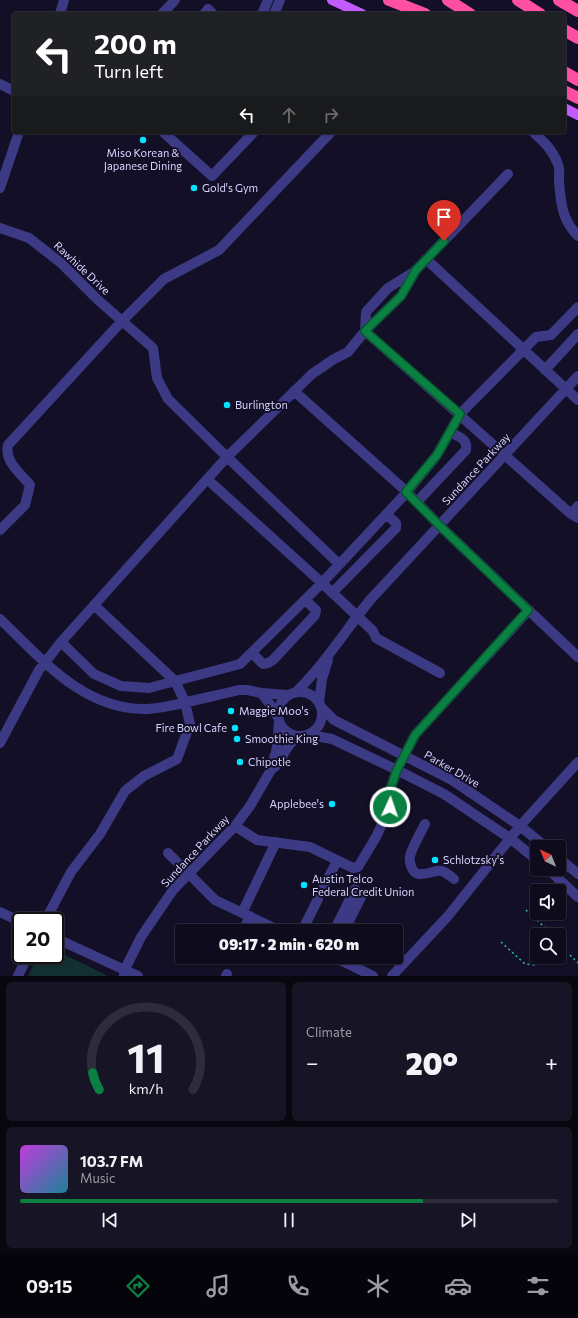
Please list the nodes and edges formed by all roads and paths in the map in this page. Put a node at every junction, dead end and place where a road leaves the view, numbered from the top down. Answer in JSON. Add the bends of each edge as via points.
{"nodes":[{"id":1,"x":64,"y":0,"type":"edge"},
{"id":2,"x":175,"y":0,"type":"edge"},
{"id":3,"x":268,"y":0,"type":"edge"},
{"id":4,"x":280,"y":0,"type":"edge"},
{"id":5,"x":332,"y":0,"type":"edge"},
{"id":6,"x":389,"y":0,"type":"edge"},
{"id":7,"x":394,"y":0,"type":"edge"},
{"id":8,"x":518,"y":0,"type":"edge"},
{"id":9,"x":559,"y":0,"type":"edge"},
{"id":10,"x":450,"y":2,"type":"edge"},
{"id":11,"x":61,"y":12,"type":"edge"},
{"id":12,"x":164,"y":12,"type":"edge"},
{"id":13,"x":263,"y":12,"type":"edge"},
{"id":14,"x":275,"y":12,"type":"edge"},
{"id":15,"x":358,"y":12,"type":"edge"},
{"id":16,"x":409,"y":12,"type":"edge"},
{"id":17,"x":420,"y":12,"type":"edge"},
{"id":18,"x":467,"y":12,"type":"edge"},
{"id":19,"x":537,"y":12,"type":"edge"},
{"id":20,"x":578,"y":12,"type":"edge"},
{"id":21,"x":566,"y":31,"type":"edge"},
{"id":22,"x":578,"y":38,"type":"edge"},
{"id":23,"x":566,"y":73,"type":"edge"},
{"id":24,"x":578,"y":80,"type":"edge"},
{"id":25,"x":0,"y":84,"type":"edge"},
{"id":26,"x":12,"y":90,"type":"edge"},
{"id":27,"x":566,"y":92,"type":"edge"},
{"id":28,"x":578,"y":98,"type":"edge"},
{"id":29,"x":566,"y":109,"type":"edge"},
{"id":30,"x":578,"y":115,"type":"edge"},
{"id":31,"x":18,"y":134,"type":"edge"},
{"id":32,"x":165,"y":134,"type":"edge"},
{"id":33,"x":252,"y":134,"type":"edge"},
{"id":34,"x":329,"y":134,"type":"edge"},
{"id":35,"x":535,"y":134,"type":"edge"},
{"id":36,"x":508,"y":174,"type":"dead end"},
{"id":37,"x":0,"y":188,"type":"edge"},
{"id":38,"x":0,"y":228,"type":"edge"},
{"id":39,"x":578,"y":236,"type":"edge"},
{"id":40,"x":426,"y":259,"type":"junction"},
{"id":41,"x":416,"y":270,"type":"junction"},
{"id":42,"x":578,"y":307,"type":"edge"},
{"id":43,"x":122,"y":321,"type":"junction"},
{"id":44,"x":365,"y":331,"type":"junction"},
{"id":45,"x":578,"y":334,"type":"edge"},
{"id":46,"x":524,"y":349,"type":"junction"},
{"id":47,"x":545,"y":370,"type":"junction"},
{"id":48,"x":578,"y":376,"type":"edge"},
{"id":49,"x":566,"y":388,"type":"junction"},
{"id":50,"x":294,"y":391,"type":"junction"},
{"id":51,"x":578,"y":400,"type":"edge"},
{"id":52,"x":460,"y":414,"type":"junction"},
{"id":53,"x":450,"y":432,"type":"junction"},
{"id":54,"x":505,"y":454,"type":"junction"},
{"id":55,"x":227,"y":457,"type":"junction"},
{"id":56,"x":207,"y":479,"type":"junction"},
{"id":57,"x":406,"y":492,"type":"junction"},
{"id":58,"x":417,"y":502,"type":"junction"},
{"id":59,"x":578,"y":506,"type":"edge"},
{"id":60,"x":386,"y":514,"type":"junction"},
{"id":61,"x":574,"y":516,"type":"edge"},
{"id":62,"x":440,"y":526,"type":"junction"},
{"id":63,"x":0,"y":530,"type":"edge"},
{"id":64,"x":340,"y":564,"type":"junction"},
{"id":65,"x":322,"y":583,"type":"junction"},
{"id":66,"x":332,"y":592,"type":"junction"},
{"id":67,"x":305,"y":600,"type":"junction"},
{"id":68,"x":94,"y":605,"type":"junction"},
{"id":69,"x":528,"y":610,"type":"junction"},
{"id":70,"x":357,"y":616,"type":"junction"},
{"id":71,"x":0,"y":619,"type":"edge"},
{"id":72,"x":61,"y":642,"type":"junction"},
{"id":73,"x":252,"y":653,"type":"junction"},
{"id":74,"x":331,"y":653,"type":"junction"},
{"id":75,"x":578,"y":657,"type":"edge"},
{"id":76,"x":45,"y":663,"type":"junction"},
{"id":77,"x":440,"y":673,"type":"dead end"},
{"id":78,"x":175,"y":681,"type":"junction"},
{"id":79,"x":260,"y":693,"type":"junction"},
{"id":80,"x":292,"y":694,"type":"junction"},
{"id":81,"x":185,"y":702,"type":"junction"},
{"id":82,"x":320,"y":705,"type":"junction"},
{"id":83,"x":278,"y":719,"type":"junction"},
{"id":84,"x":309,"y":735,"type":"junction"},
{"id":85,"x":298,"y":737,"type":"junction"},
{"id":86,"x":0,"y":743,"type":"edge"},
{"id":87,"x":404,"y":756,"type":"junction"},
{"id":88,"x":578,"y":762,"type":"edge"},
{"id":89,"x":271,"y":770,"type":"junction"},
{"id":90,"x":397,"y":770,"type":"junction"},
{"id":91,"x":425,"y":824,"type":"dead end"},
{"id":92,"x":235,"y":826,"type":"junction"},
{"id":93,"x":520,"y":826,"type":"junction"},
{"id":94,"x":511,"y":839,"type":"junction"},
{"id":95,"x":537,"y":840,"type":"edge"},
{"id":96,"x":276,"y":842,"type":"junction"},
{"id":97,"x":168,"y":853,"type":"dead end"},
{"id":98,"x":530,"y":854,"type":"edge"},
{"id":99,"x":337,"y":861,"type":"junction"},
{"id":100,"x":566,"y":864,"type":"edge"},
{"id":101,"x":188,"y":873,"type":"junction"},
{"id":102,"x":578,"y":874,"type":"edge"},
{"id":103,"x":556,"y":876,"type":"edge"},
{"id":104,"x":454,"y":879,"type":"dead end"},
{"id":105,"x":323,"y":888,"type":"dead end"},
{"id":106,"x":578,"y":897,"type":"edge"},
{"id":107,"x":318,"y":899,"type":"dead end"},
{"id":108,"x":526,"y":910,"type":"dead end"},
{"id":109,"x":0,"y":912,"type":"edge"},
{"id":110,"x":50,"y":912,"type":"edge"},
{"id":111,"x":246,"y":915,"type":"junction"},
{"id":112,"x":12,"y":918,"type":"edge"},
{"id":113,"x":244,"y":924,"type":"edge"},
{"id":114,"x":265,"y":924,"type":"edge"},
{"id":115,"x":306,"y":924,"type":"edge"},
{"id":116,"x":338,"y":924,"type":"edge"},
{"id":117,"x":347,"y":924,"type":"edge"},
{"id":118,"x":545,"y":928,"type":"edge"},
{"id":119,"x":64,"y":942,"type":"edge"},
{"id":120,"x":501,"y":942,"type":"dead end"},
{"id":121,"x":570,"y":955,"type":"dead end"},
{"id":122,"x":578,"y":963,"type":"edge"},
{"id":123,"x":24,"y":964,"type":"edge"},
{"id":124,"x":348,"y":964,"type":"edge"},
{"id":125,"x":535,"y":964,"type":"edge"},
{"id":126,"x":125,"y":973,"type":"edge"},
{"id":127,"x":18,"y":976,"type":"edge"},
{"id":128,"x":116,"y":976,"type":"edge"},
{"id":129,"x":138,"y":976,"type":"edge"},
{"id":130,"x":373,"y":976,"type":"edge"},
{"id":131,"x":392,"y":976,"type":"edge"}],
"edges":[{"from":1,"to":11,"type":"street"},
{"from":2,"to":12,"type":"street"},
{"from":3,"to":13,"type":"street"},
{"from":4,"to":14,"type":"street"},
{"from":5,"to":15,"type":"main road"},
{"from":6,"to":17,"type":"highway","bridge":true},
{"from":7,"to":16,"type":"main road"},
{"from":8,"to":19,"type":"highway"},
{"from":9,"to":20,"type":"highway"},
{"from":10,"to":18,"type":"highway"},
{"from":21,"to":22,"type":"highway"},
{"from":23,"to":24,"type":"highway"},
{"from":25,"to":26,"type":"street"},
{"from":27,"to":28,"type":"highway"},
{"from":29,"to":30,"type":"main road"},
{"from":31,"to":37,"type":"street"},
{"from":32,"to":33,"type":"street","via":[[212,176]]},
{"from":34,"to":43,"type":"street","via":[[220,250],[164,279]]},
{"from":35,"to":39,"type":"street","via":[[550,147],[558,165],[564,218]]},
{"from":36,"to":40,"type":"street"},
{"from":38,"to":43,"type":"street","name":"Rawhide Drive","via":[[29,238],[56,259]]},
{"from":40,"to":41,"type":"street"},
{"from":40,"to":46,"type":"street"},
{"from":41,"to":44,"type":"street","via":[[401,296]]},
{"from":41,"to":44,"type":"street","via":[[388,288],[366,312]]},
{"from":42,"to":46,"type":"street","via":[[551,335],[536,337]]},
{"from":43,"to":55,"type":"street","name":"Rawhide Drive","via":[[153,348],[157,378],[168,399]]},
{"from":43,"to":63,"type":"street","via":[[8,445],[6,452],[11,463],[30,485],[24,505]]},
{"from":44,"to":50,"type":"street","via":[[348,352],[312,374]]},
{"from":44,"to":52,"type":"street"},
{"from":45,"to":47,"type":"street"},
{"from":46,"to":47,"type":"street"},
{"from":46,"to":52,"type":"street"},
{"from":47,"to":49,"type":"street"},
{"from":48,"to":49,"type":"street","name":"Sundance Parkway"},
{"from":49,"to":51,"type":"street"},
{"from":49,"to":54,"type":"street","name":"Sundance Parkway"},
{"from":50,"to":55,"type":"street"},
{"from":50,"to":57,"type":"street"},
{"from":52,"to":53,"type":"street"},
{"from":52,"to":54,"type":"street"},
{"from":53,"to":57,"type":"street","via":[[437,455]]},
{"from":53,"to":58,"type":"street","via":[[465,441],[466,450]]},
{"from":54,"to":61,"type":"street"},
{"from":54,"to":62,"type":"street","name":"Sundance Parkway"},
{"from":55,"to":56,"type":"street"},
{"from":55,"to":64,"type":"street","name":"Rawhide Drive"},
{"from":56,"to":65,"type":"street"},
{"from":56,"to":68,"type":"street"},
{"from":57,"to":58,"type":"street"},
{"from":57,"to":60,"type":"street"},
{"from":58,"to":62,"type":"street"},
{"from":59,"to":61,"type":"street"},
{"from":60,"to":64,"type":"street"},
{"from":60,"to":66,"type":"street","via":[[396,523],[396,528]]},
{"from":62,"to":69,"type":"street"},
{"from":62,"to":70,"type":"street","name":"Sundance Parkway"},
{"from":64,"to":65,"type":"street"},
{"from":65,"to":66,"type":"street"},
{"from":65,"to":67,"type":"street"},
{"from":66,"to":70,"type":"street"},
{"from":67,"to":73,"type":"street"},
{"from":67,"to":73,"type":"street","via":[[316,610],[315,615],[273,660],[263,664]]},
{"from":68,"to":72,"type":"street"},
{"from":68,"to":78,"type":"street"},
{"from":69,"to":75,"type":"street"},
{"from":69,"to":87,"type":"street","via":[[415,735]]},
{"from":70,"to":74,"type":"street","name":"Sundance Parkway"},
{"from":70,"to":77,"type":"street","via":[[373,631],[376,638]]},
{"from":71,"to":76,"type":"street"},
{"from":72,"to":76,"type":"street"},
{"from":72,"to":78,"type":"street","via":[[94,674],[118,685],[149,688]]},
{"from":73,"to":78,"type":"street","via":[[240,664]]},
{"from":74,"to":80,"type":"street","name":"Sundance Parkway"},
{"from":74,"to":82,"type":"street","name":"Sundance Parkway","via":[[322,679]]},
{"from":76,"to":81,"type":"street","via":[[90,696],[118,706],[147,709]]},
{"from":76,"to":86,"type":"street","via":[[28,688]]},
{"from":78,"to":81,"type":"street"},
{"from":79,"to":80,"type":"street"},
{"from":79,"to":81,"type":"street","via":[[239,690]]},
{"from":79,"to":83,"type":"street","via":[[269,702]]},
{"from":80,"to":82,"type":"street","via":[[309,694]]},
{"from":80,"to":83,"type":"street","via":[[282,701],[278,708]]},
{"from":81,"to":110,"type":"street","via":[[190,724],[177,759],[144,776],[125,791],[100,834],[71,872]]},
{"from":82,"to":84,"type":"street","via":[[322,722]]},
{"from":82,"to":87,"type":"street","name":"Parker Drive","via":[[334,720]]},
{"from":83,"to":85,"type":"street","via":[[286,733]]},
{"from":83,"to":89,"type":"street","name":"Sundance Parkway","via":[[276,751]]},
{"from":84,"to":85,"type":"street"},
{"from":84,"to":90,"type":"street","via":[[332,739]]},
{"from":85,"to":89,"type":"street","name":"Sundance Parkway"},
{"from":87,"to":90,"type":"street"},
{"from":87,"to":93,"type":"street","name":"Parker Drive","via":[[452,780]]},
{"from":88,"to":93,"type":"street"},
{"from":89,"to":92,"type":"street","name":"Sundance Parkway"},
{"from":90,"to":94,"type":"street","via":[[444,794]]},
{"from":90,"to":99,"type":"street","via":[[389,793],[390,807],[358,866],[353,868]]},
{"from":91,"to":104,"type":"street","via":[[410,857],[414,873],[441,870]]},
{"from":92,"to":96,"type":"street","via":[[258,840]]},
{"from":92,"to":101,"type":"street","name":"Sundance Parkway"},
{"from":93,"to":94,"type":"street"},
{"from":93,"to":95,"type":"street","name":"Parker Drive"},
{"from":94,"to":98,"type":"street"},
{"from":94,"to":131,"type":"street","via":[[448,916]]},
{"from":96,"to":99,"type":"street","via":[[310,847]]},
{"from":96,"to":111,"type":"street"},
{"from":97,"to":101,"type":"street"},
{"from":99,"to":105,"type":"street"},
{"from":100,"to":102,"type":"street"},
{"from":101,"to":111,"type":"street","via":[[215,900]]},
{"from":101,"to":126,"type":"street","name":"Sundance Parkway","via":[[153,917]]},
{"from":103,"to":106,"type":"street"},
{"from":107,"to":115,"type":"street"},
{"from":108,"to":118,"type":"path"},
{"from":109,"to":112,"type":"street"},
{"from":111,"to":113,"type":"street"},
{"from":111,"to":114,"type":"street"},
{"from":116,"to":117,"type":"street","via":[[359,891]]},
{"from":119,"to":126,"type":"street"},
{"from":120,"to":125,"type":"path","via":[[525,964]]},
{"from":121,"to":122,"type":"path"},
{"from":123,"to":127,"type":"street"},
{"from":124,"to":130,"type":"street"},
{"from":126,"to":128,"type":"street","name":"Sundance Parkway"},
{"from":126,"to":129,"type":"street"}]}
